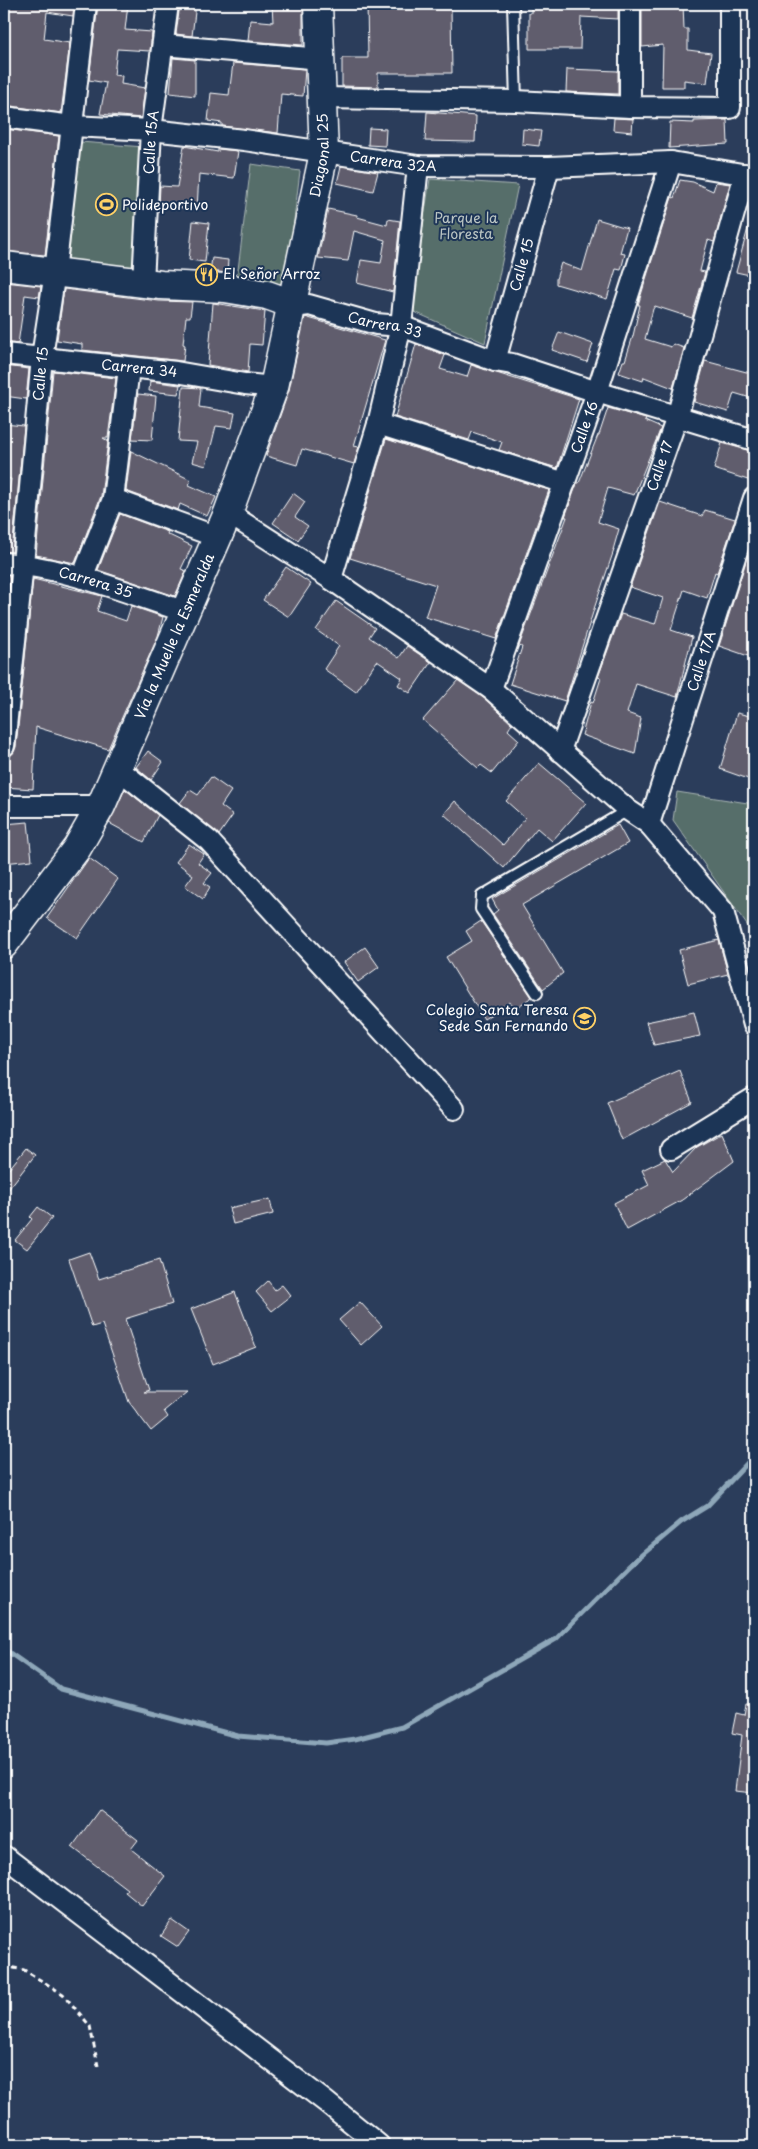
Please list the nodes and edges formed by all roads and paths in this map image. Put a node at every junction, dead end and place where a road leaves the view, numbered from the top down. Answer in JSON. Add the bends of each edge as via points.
{"nodes":[{"id":1,"x":86,"y":4,"type":"edge"},
{"id":2,"x":167,"y":4,"type":"edge"},
{"id":3,"x":318,"y":4,"type":"edge"},
{"id":4,"x":512,"y":4,"type":"edge"},
{"id":5,"x":630,"y":4,"type":"edge"},
{"id":6,"x":730,"y":4,"type":"edge"},
{"id":7,"x":164,"y":45,"type":"junction"},
{"id":8,"x":321,"y":59,"type":"junction"},
{"id":9,"x":322,"y":98,"type":"junction"},
{"id":10,"x":516,"y":101,"type":"junction"},
{"id":11,"x":630,"y":107,"type":"junction"},
{"id":12,"x":4,"y":117,"type":"edge"},
{"id":13,"x":72,"y":126,"type":"junction"},
{"id":14,"x":151,"y":130,"type":"junction"},
{"id":15,"x":324,"y":153,"type":"junction"},
{"id":16,"x":671,"y":162,"type":"junction"},
{"id":17,"x":418,"y":166,"type":"junction"},
{"id":18,"x":549,"y":167,"type":"junction"},
{"id":19,"x":750,"y":175,"type":"edge"},
{"id":20,"x":4,"y":266,"type":"edge"},
{"id":21,"x":55,"y":272,"type":"junction"},
{"id":22,"x":143,"y":282,"type":"junction"},
{"id":23,"x":292,"y":304,"type":"junction"},
{"id":24,"x":401,"y":326,"type":"junction"},
{"id":25,"x":4,"y":354,"type":"edge"},
{"id":26,"x":42,"y":357,"type":"junction"},
{"id":27,"x":494,"y":361,"type":"junction"},
{"id":28,"x":129,"y":368,"type":"junction"},
{"id":29,"x":274,"y":387,"type":"junction"},
{"id":30,"x":597,"y":392,"type":"junction"},
{"id":31,"x":677,"y":417,"type":"junction"},
{"id":32,"x":378,"y":424,"type":"junction"},
{"id":33,"x":754,"y":440,"type":"edge"},
{"id":34,"x":565,"y":483,"type":"junction"},
{"id":35,"x":754,"y":498,"type":"edge"},
{"id":36,"x":113,"y":499,"type":"junction"},
{"id":37,"x":222,"y":525,"type":"junction"},
{"id":38,"x":13,"y":564,"type":"edge"},
{"id":39,"x":82,"y":578,"type":"junction"},
{"id":40,"x":332,"y":579,"type":"junction"},
{"id":41,"x":186,"y":612,"type":"junction"},
{"id":42,"x":491,"y":689,"type":"junction"},
{"id":43,"x":4,"y":746,"type":"edge"},
{"id":44,"x":560,"y":751,"type":"junction"},
{"id":45,"x":116,"y":767,"type":"junction"},
{"id":46,"x":4,"y":806,"type":"edge"},
{"id":47,"x":101,"y":806,"type":"junction"},
{"id":48,"x":628,"y":810,"type":"junction"},
{"id":49,"x":649,"y":824,"type":"junction"},
{"id":50,"x":4,"y":944,"type":"edge"},
{"id":51,"x":537,"y":993,"type":"dead end"},
{"id":52,"x":754,"y":1025,"type":"edge"},
{"id":53,"x":754,"y":1098,"type":"edge"},
{"id":54,"x":454,"y":1108,"type":"dead end"},
{"id":55,"x":671,"y":1149,"type":"dead end"},
{"id":56,"x":4,"y":1856,"type":"edge"},
{"id":57,"x":4,"y":1966,"type":"edge"},
{"id":58,"x":98,"y":2066,"type":"dead end"},
{"id":59,"x":379,"y":2145,"type":"edge"}],
"edges":[{"from":1,"to":13,"type":"street","name":"Calle 15"},
{"from":2,"to":7,"type":"street","name":"Calle 15A"},
{"from":3,"to":8,"type":"street","name":"Diagonal 25"},
{"from":4,"to":10,"type":"lane"},
{"from":5,"to":11,"type":"street"},
{"from":6,"to":11,"type":"street","via":[[730,108]]},
{"from":7,"to":8,"type":"street"},
{"from":7,"to":14,"type":"street","name":"Calle 15A"},
{"from":8,"to":9,"type":"street","name":"Diagonal 25"},
{"from":9,"to":10,"type":"street"},
{"from":9,"to":15,"type":"street","name":"Diagonal 25"},
{"from":10,"to":11,"type":"street"},
{"from":12,"to":13,"type":"street","name":"Carrera 32A"},
{"from":13,"to":14,"type":"street","name":"Carrera 32A"},
{"from":13,"to":21,"type":"street","name":"Calle 15"},
{"from":14,"to":15,"type":"street","name":"Carrera 32A"},
{"from":14,"to":22,"type":"street","name":"Calle 15A"},
{"from":15,"to":17,"type":"street","name":"Carrera 32A"},
{"from":15,"to":23,"type":"street","name":"Diagonal 25"},
{"from":16,"to":18,"type":"street","name":"Carrera 32A"},
{"from":16,"to":19,"type":"street","name":"Carrera 32A"},
{"from":16,"to":30,"type":"street","name":"Calle 16"},
{"from":17,"to":18,"type":"street","name":"Carrera 32A"},
{"from":17,"to":24,"type":"street"},
{"from":18,"to":27,"type":"street","name":"Calle 15"},
{"from":19,"to":31,"type":"street","name":"Calle 17"},
{"from":20,"to":21,"type":"street","name":"Carrera 33"},
{"from":21,"to":22,"type":"street","name":"Carrera 33"},
{"from":21,"to":26,"type":"street","name":"Calle 15"},
{"from":22,"to":23,"type":"street","name":"Carrera 33","via":[[225,288],[267,295]]},
{"from":23,"to":24,"type":"street","name":"Carrera 33","via":[[309,305],[376,324]]},
{"from":23,"to":29,"type":"street","name":"Vía la Muelle la Esmeralda"},
{"from":24,"to":27,"type":"street","name":"Carrera 33"},
{"from":24,"to":32,"type":"street"},
{"from":25,"to":26,"type":"street","name":"Carrera 34"},
{"from":26,"to":28,"type":"street","name":"Carrera 34"},
{"from":26,"to":38,"type":"street","name":"Calle 15"},
{"from":27,"to":30,"type":"street","name":"Carrera 33"},
{"from":28,"to":29,"type":"street","name":"Carrera 34"},
{"from":28,"to":36,"type":"street"},
{"from":29,"to":37,"type":"street","name":"Vía la Muelle la Esmeralda"},
{"from":30,"to":31,"type":"street","name":"Carrera 33"},
{"from":30,"to":34,"type":"street","name":"Calle 16"},
{"from":31,"to":33,"type":"street","name":"Carrera 33"},
{"from":31,"to":44,"type":"street","name":"Calle 17"},
{"from":32,"to":34,"type":"street"},
{"from":32,"to":40,"type":"street"},
{"from":34,"to":42,"type":"street","name":"Calle 16"},
{"from":35,"to":49,"type":"street","name":"Calle 17A"},
{"from":36,"to":37,"type":"street"},
{"from":36,"to":39,"type":"street"},
{"from":37,"to":40,"type":"street"},
{"from":37,"to":41,"type":"street","name":"Vía la Muelle la Esmeralda"},
{"from":38,"to":39,"type":"street","name":"Carrera 35"},
{"from":38,"to":43,"type":"street","name":"Calle 15"},
{"from":39,"to":41,"type":"street","name":"Carrera 35"},
{"from":40,"to":42,"type":"street"},
{"from":41,"to":45,"type":"street","name":"Vía la Muelle la Esmeralda"},
{"from":42,"to":44,"type":"street"},
{"from":44,"to":48,"type":"street"},
{"from":45,"to":47,"type":"street","name":"Vía la Muelle la Esmeralda"},
{"from":45,"to":54,"type":"street","via":[[208,841]]},
{"from":46,"to":47,"type":"street"},
{"from":47,"to":50,"type":"street","name":"Vía la Muelle la Esmeralda","via":[[77,848]]},
{"from":48,"to":49,"type":"street"},
{"from":48,"to":51,"type":"lane","via":[[482,896],[481,909]]},
{"from":49,"to":52,"type":"street","via":[[723,911]]},
{"from":53,"to":55,"type":"street"},
{"from":56,"to":59,"type":"street"},
{"from":57,"to":58,"type":"path","via":[[24,1970],[63,1994],[90,2026]]}]}
